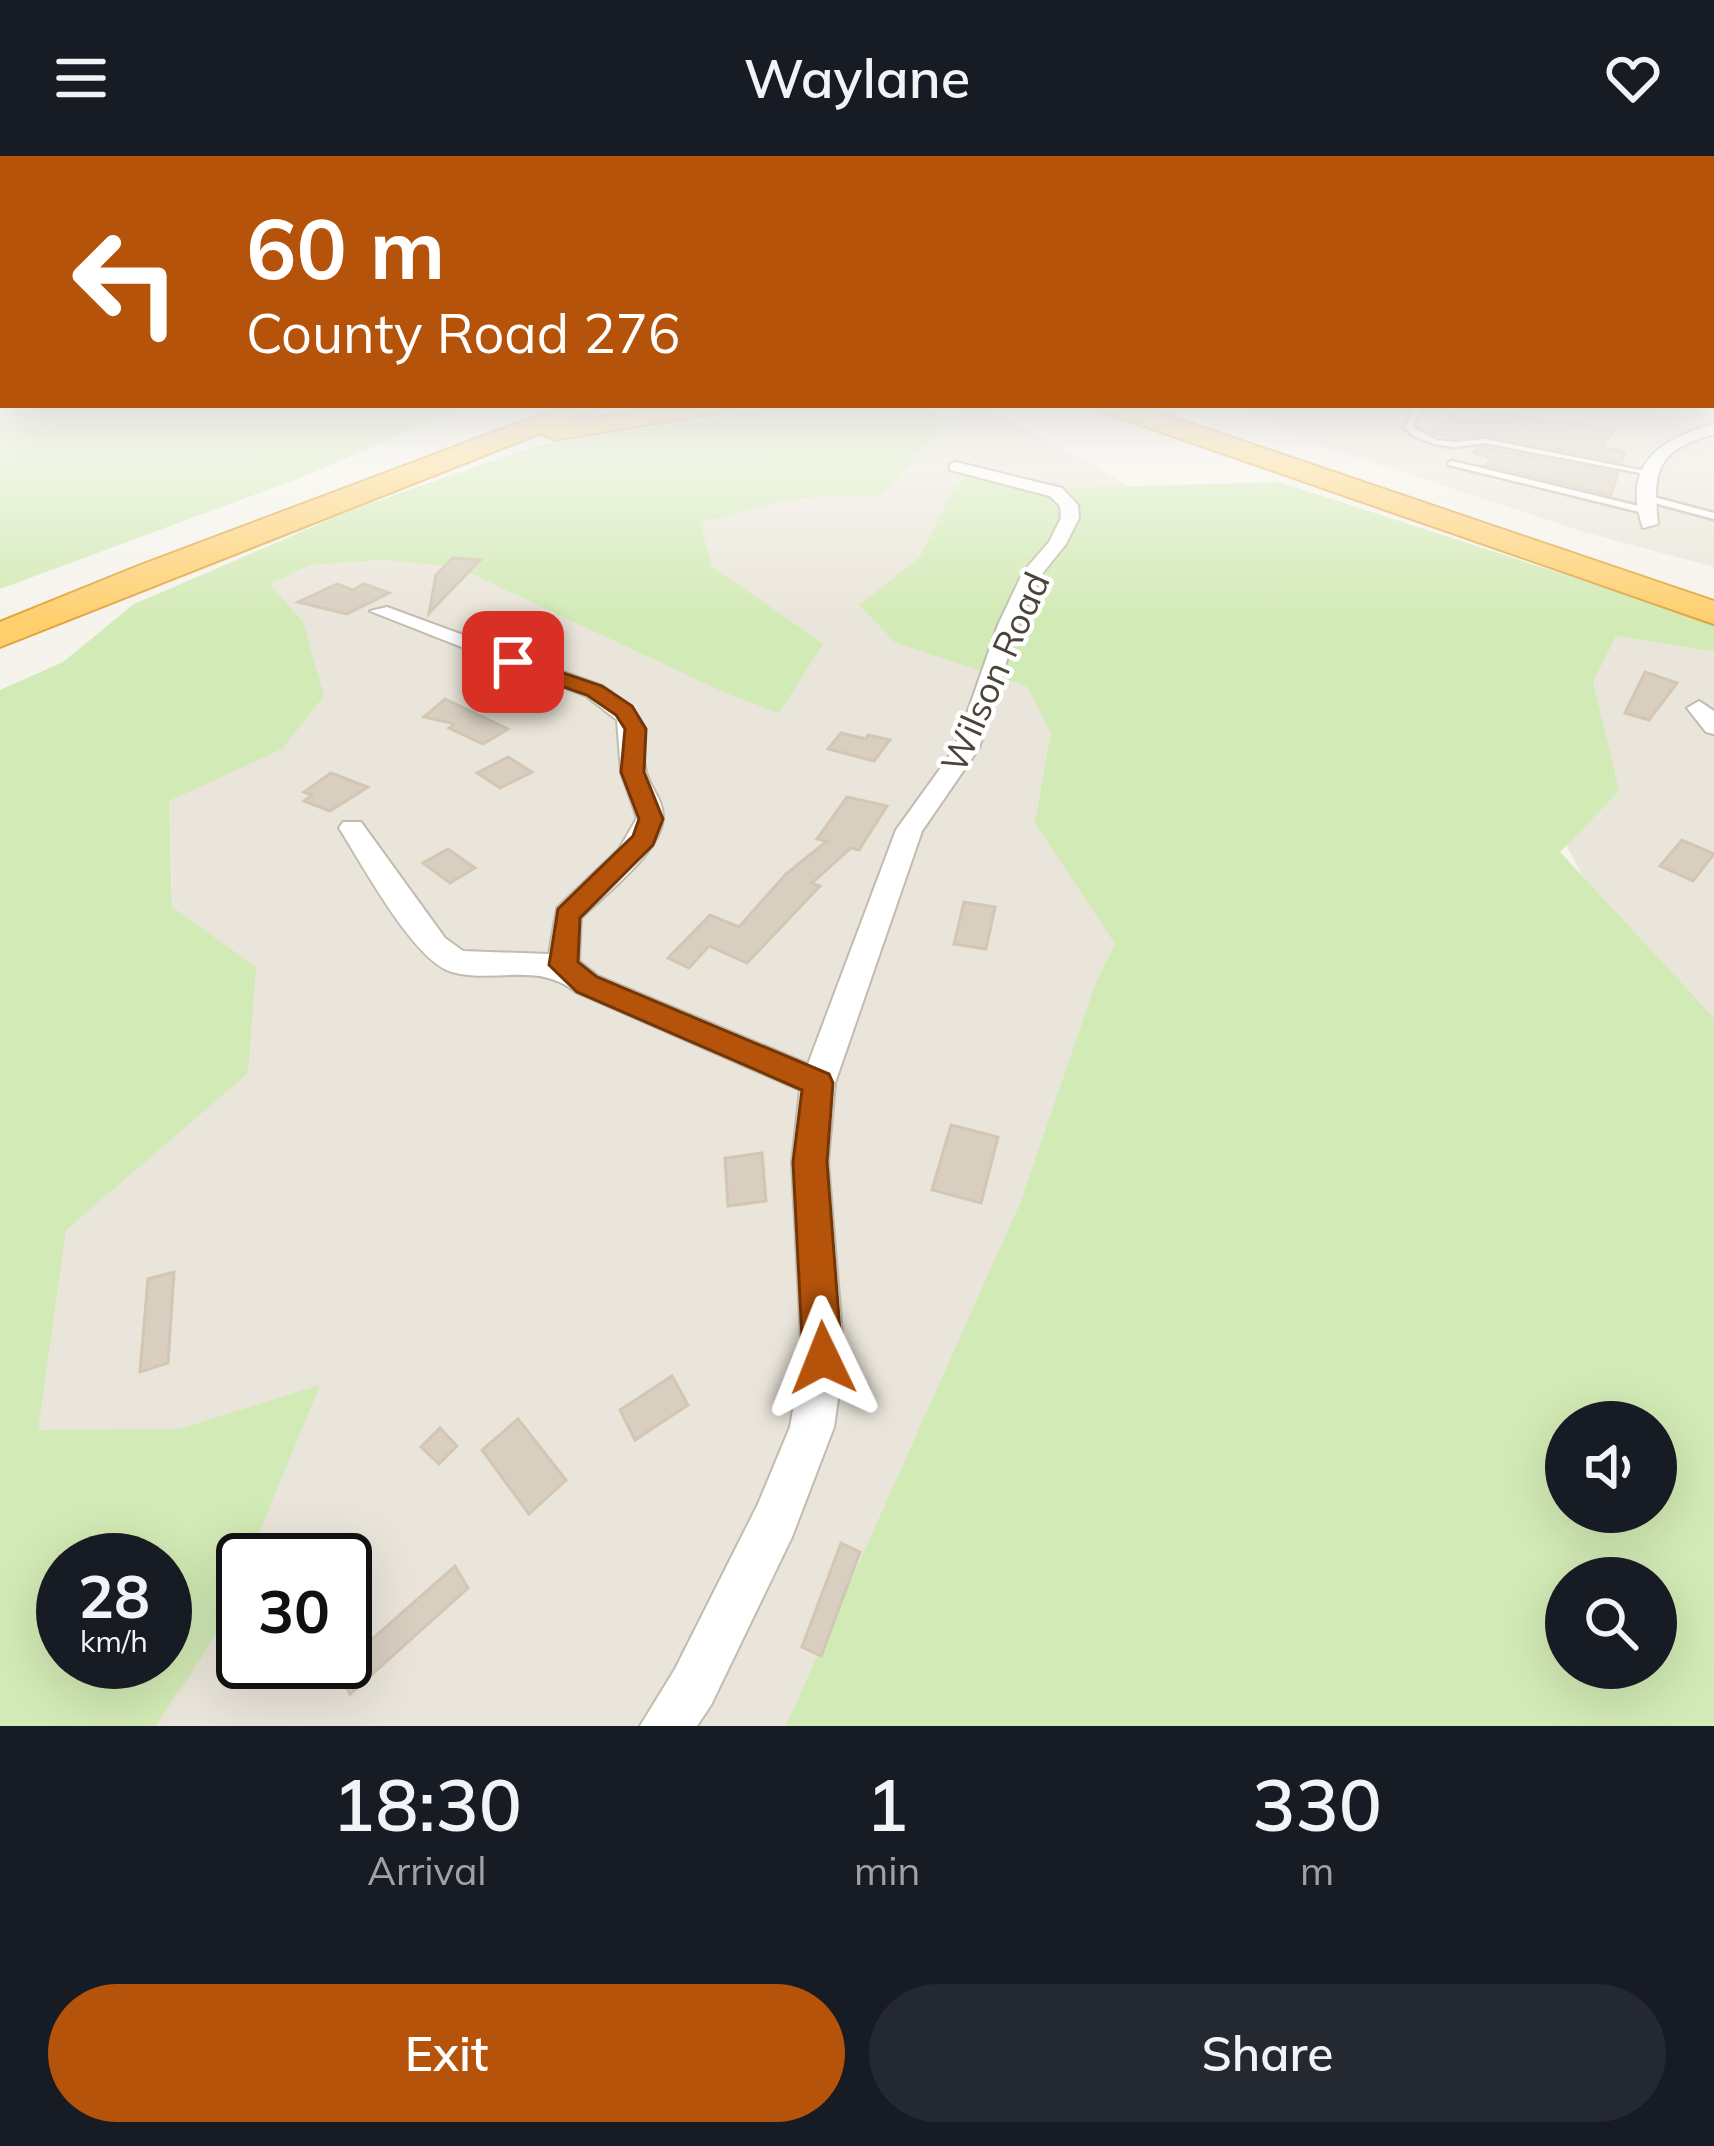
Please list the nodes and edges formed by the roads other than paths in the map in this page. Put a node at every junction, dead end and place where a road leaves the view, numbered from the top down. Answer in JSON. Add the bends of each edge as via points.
{"nodes":[{"id":1,"x":381,"y":475,"type":"edge"},
{"id":2,"x":382,"y":475,"type":"edge"},
{"id":3,"x":989,"y":475,"type":"edge"},
{"id":4,"x":1313,"y":475,"type":"edge"},
{"id":5,"x":1368,"y":475,"type":"edge"},
{"id":6,"x":1502,"y":475,"type":"edge"},
{"id":7,"x":1651,"y":475,"type":"edge"},
{"id":8,"x":1648,"y":511,"type":"junction"},
{"id":9,"x":1714,"y":516,"type":"edge"},
{"id":10,"x":1714,"y":590,"type":"edge"},
{"id":11,"x":0,"y":610,"type":"edge"},
{"id":12,"x":380,"y":611,"type":"dead end"},
{"id":13,"x":1714,"y":613,"type":"edge"},
{"id":14,"x":0,"y":636,"type":"edge"},
{"id":15,"x":352,"y":828,"type":"dead end"},
{"id":16,"x":563,"y":965,"type":"junction"},
{"id":17,"x":818,"y":1083,"type":"junction"},
{"id":18,"x":666,"y":1726,"type":"edge"}],
"edges":[{"from":1,"to":11,"type":"highway"},
{"from":2,"to":14,"type":"highway"},
{"from":3,"to":17,"type":"street","name":"Wilson Road","via":[[1056,492],[1070,518],[1008,626],[970,743],[909,830]]},
{"from":4,"to":13,"type":"highway"},
{"from":5,"to":10,"type":"highway"},
{"from":6,"to":8,"type":"lane"},
{"from":7,"to":8,"type":"street"},
{"from":8,"to":9,"type":"lane"},
{"from":12,"to":16,"type":"street","via":[[595,691],[625,711],[635,729],[632,772],[651,819],[644,839],[567,915]]},
{"from":15,"to":16,"type":"street","via":[[434,946],[456,962]]},
{"from":16,"to":17,"type":"street","via":[[587,984]]},
{"from":17,"to":18,"type":"street","via":[[810,1162],[823,1358],[812,1427],[693,1687]]}]}
